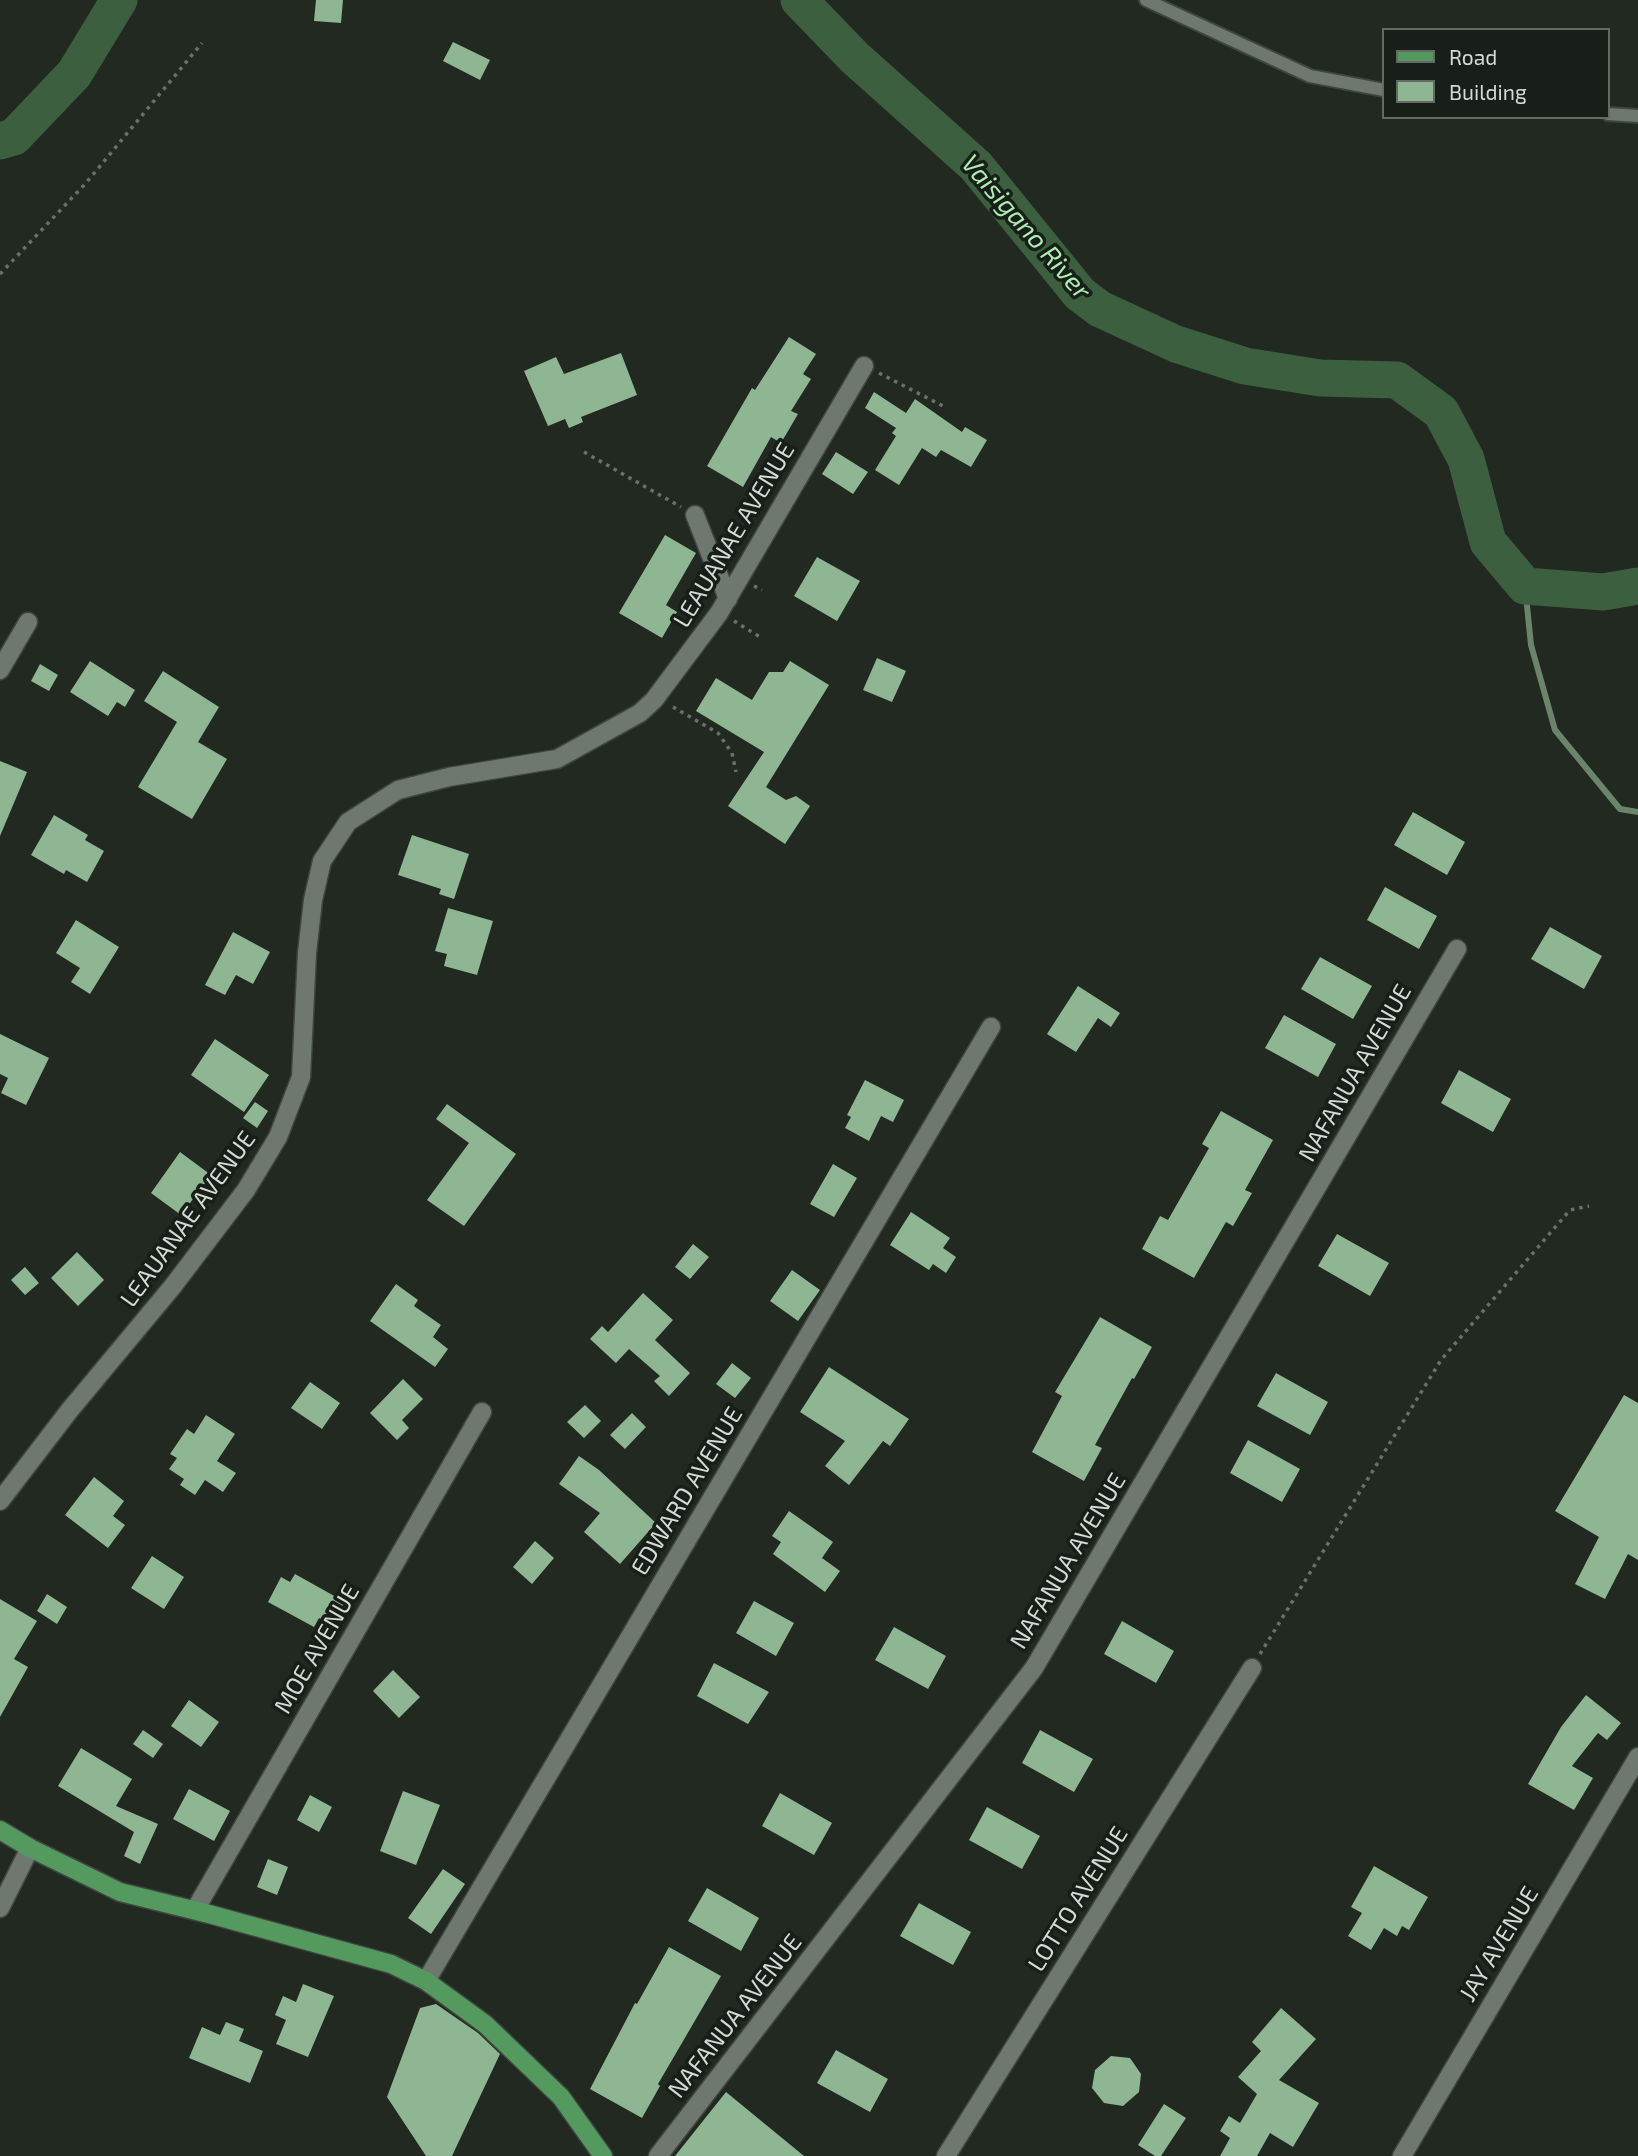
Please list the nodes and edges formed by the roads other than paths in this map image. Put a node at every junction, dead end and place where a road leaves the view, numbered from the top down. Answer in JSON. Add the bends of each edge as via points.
{"nodes":[{"id":1,"x":1146,"y":0,"type":"edge"},
{"id":2,"x":1382,"y":90,"type":"edge"},
{"id":3,"x":1610,"y":114,"type":"edge"},
{"id":4,"x":1638,"y":116,"type":"edge"},
{"id":5,"x":864,"y":366,"type":"road end"},
{"id":6,"x":695,"y":515,"type":"road end"},
{"id":7,"x":724,"y":606,"type":"junction"},
{"id":8,"x":28,"y":622,"type":"dead end"},
{"id":9,"x":0,"y":670,"type":"edge"},
{"id":10,"x":1457,"y":949,"type":"dead end"},
{"id":11,"x":991,"y":1027,"type":"dead end"},
{"id":12,"x":482,"y":1412,"type":"dead end"},
{"id":13,"x":0,"y":1501,"type":"edge"},
{"id":14,"x":1252,"y":1668,"type":"road end"},
{"id":15,"x":1638,"y":1757,"type":"edge"},
{"id":16,"x":0,"y":1830,"type":"edge"},
{"id":17,"x":30,"y":1848,"type":"junction"},
{"id":18,"x":0,"y":1908,"type":"edge"},
{"id":19,"x":195,"y":1910,"type":"junction"},
{"id":20,"x":426,"y":1981,"type":"junction"},
{"id":21,"x":603,"y":2156,"type":"edge"},
{"id":22,"x":658,"y":2156,"type":"edge"},
{"id":23,"x":946,"y":2156,"type":"edge"},
{"id":24,"x":1402,"y":2156,"type":"edge"}],
"edges":[{"from":1,"to":2,"type":"lane","via":[[1310,76]]},
{"from":3,"to":4,"type":"lane"},
{"from":5,"to":7,"type":"street","name":"LEAUANAE AVENUE"},
{"from":6,"to":7,"type":"street"},
{"from":7,"to":13,"type":"street","name":"LEAUANAE AVENUE","via":[[640,713],[557,759],[398,790],[348,822],[322,861],[313,901],[301,1077],[278,1137],[246,1190],[189,1265]]},
{"from":8,"to":9,"type":"street"},
{"from":10,"to":22,"type":"street","name":"NAFANUA AVENUE","via":[[1034,1668]]},
{"from":11,"to":20,"type":"street","name":"EDWARD AVENUE"},
{"from":12,"to":19,"type":"street","name":"MOE AVENUE"},
{"from":14,"to":23,"type":"street","name":"LOTTO AVENUE"},
{"from":15,"to":24,"type":"street","name":"JAY AVENUE"},
{"from":16,"to":17,"type":"main road"},
{"from":17,"to":18,"type":"street"},
{"from":17,"to":19,"type":"main road","via":[[120,1892]]},
{"from":19,"to":20,"type":"main road","via":[[391,1964]]},
{"from":20,"to":21,"type":"main road","via":[[485,2024],[561,2097]]}]}
